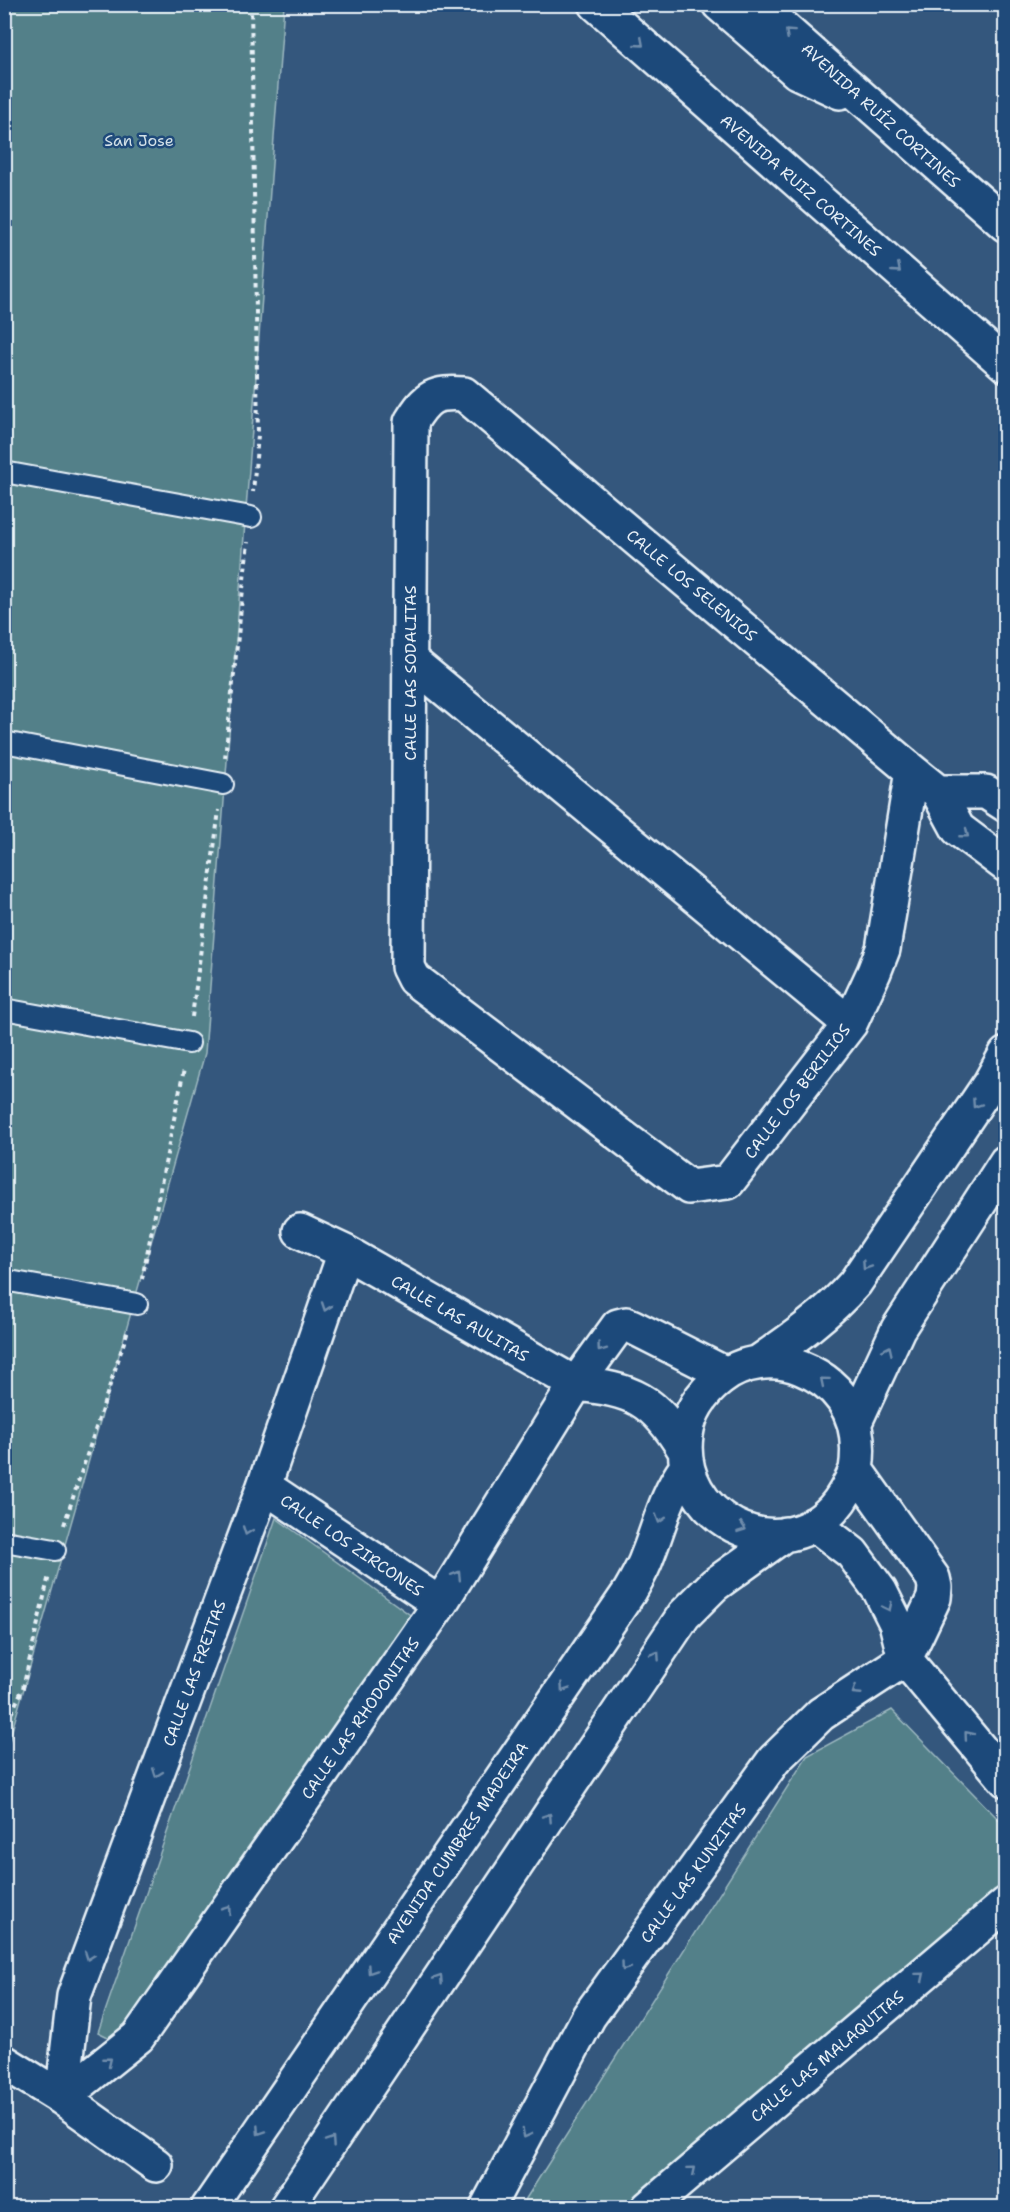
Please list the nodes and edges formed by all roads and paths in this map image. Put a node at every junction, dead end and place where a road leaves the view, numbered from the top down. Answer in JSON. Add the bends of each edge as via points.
{"nodes":[{"id":1,"x":251,"y":4,"type":"edge"},
{"id":2,"x":596,"y":4,"type":"edge"},
{"id":3,"x":719,"y":4,"type":"edge"},
{"id":4,"x":756,"y":4,"type":"edge"},
{"id":5,"x":870,"y":105,"type":"junction"},
{"id":6,"x":1005,"y":225,"type":"edge"},
{"id":7,"x":1005,"y":365,"type":"edge"},
{"id":8,"x":441,"y":392,"type":"joint"},
{"id":9,"x":4,"y":472,"type":"edge"},
{"id":10,"x":251,"y":517,"type":"junction"},
{"id":11,"x":410,"y":660,"type":"junction"},
{"id":12,"x":4,"y":742,"type":"edge"},
{"id":13,"x":912,"y":771,"type":"junction"},
{"id":14,"x":223,"y":784,"type":"junction"},
{"id":15,"x":938,"y":792,"type":"junction"},
{"id":16,"x":1005,"y":805,"type":"edge"},
{"id":17,"x":1005,"y":865,"type":"edge"},
{"id":18,"x":4,"y":1009,"type":"edge"},
{"id":19,"x":850,"y":1024,"type":"junction"},
{"id":20,"x":189,"y":1043,"type":"junction"},
{"id":21,"x":1005,"y":1054,"type":"edge"},
{"id":22,"x":1005,"y":1162,"type":"edge"},
{"id":23,"x":711,"y":1186,"type":"joint"},
{"id":24,"x":300,"y":1231,"type":"dead end"},
{"id":25,"x":345,"y":1252,"type":"junction"},
{"id":26,"x":4,"y":1280,"type":"edge"},
{"id":27,"x":137,"y":1305,"type":"junction"},
{"id":28,"x":759,"y":1362,"type":"junction"},
{"id":29,"x":726,"y":1374,"type":"junction"},
{"id":30,"x":576,"y":1384,"type":"junction"},
{"id":31,"x":855,"y":1422,"type":"junction"},
{"id":32,"x":685,"y":1458,"type":"junction"},
{"id":33,"x":856,"y":1470,"type":"junction"},
{"id":34,"x":264,"y":1486,"type":"junction"},
{"id":35,"x":799,"y":1529,"type":"junction"},
{"id":36,"x":4,"y":1541,"type":"edge"},
{"id":37,"x":55,"y":1550,"type":"junction"},
{"id":38,"x":440,"y":1604,"type":"junction"},
{"id":39,"x":905,"y":1659,"type":"junction"},
{"id":40,"x":4,"y":1729,"type":"edge"},
{"id":41,"x":1005,"y":1780,"type":"edge"},
{"id":42,"x":1005,"y":1904,"type":"edge"},
{"id":43,"x":4,"y":2062,"type":"edge"},
{"id":44,"x":62,"y":2098,"type":"junction"},
{"id":45,"x":156,"y":2165,"type":"dead end"},
{"id":46,"x":208,"y":2208,"type":"edge"},
{"id":47,"x":286,"y":2208,"type":"edge"},
{"id":48,"x":487,"y":2208,"type":"edge"},
{"id":49,"x":648,"y":2208,"type":"edge"}],
"edges":[{"from":1,"to":10,"type":"path","via":[[258,435]]},
{"from":2,"to":7,"type":"street","name":"AVENIDA RUIZ CORTINES","one_way":true},
{"from":3,"to":5,"type":"street","via":[[797,72]]},
{"from":5,"to":4,"type":"street","name":"AVENIDA RUÍZ CORTINES","one_way":true},
{"from":5,"to":6,"type":"street","name":"AVENIDA RUÍZ CORTINES"},
{"from":8,"to":11,"type":"street","name":"CALLE LAS SODALITAS","via":[[423,402],[411,422]]},
{"from":8,"to":13,"type":"street","name":"CALLE LOS SELENIOS","via":[[464,393]]},
{"from":9,"to":10,"type":"lane"},
{"from":10,"to":14,"type":"path"},
{"from":11,"to":19,"type":"street"},
{"from":11,"to":23,"type":"street","name":"CALLE LAS SODALITAS","via":[[408,968],[414,979],[689,1187]]},
{"from":12,"to":14,"type":"lane"},
{"from":13,"to":15,"type":"street","name":"CALLE LOS SELENIOS"},
{"from":13,"to":19,"type":"street","name":"CALLE LOS BERILIOS","via":[[883,949]]},
{"from":14,"to":20,"type":"path"},
{"from":15,"to":16,"type":"street","via":[[987,792]]},
{"from":15,"to":17,"type":"street","name":"CALLE LOS SELENIOS","one_way":true,"via":[[958,829]]},
{"from":18,"to":20,"type":"lane"},
{"from":19,"to":23,"type":"street","name":"CALLE LOS BERILIOS","via":[[728,1182]]},
{"from":20,"to":27,"type":"path"},
{"from":21,"to":28,"type":"street","one_way":true,"via":[[990,1083],[855,1282],[817,1321]]},
{"from":31,"to":22,"type":"street","one_way":true,"via":[[898,1329]]},
{"from":24,"to":25,"type":"street"},
{"from":25,"to":30,"type":"street","name":"CALLE LAS AULITAS"},
{"from":25,"to":34,"type":"street","name":"CALLE LAS FREITAS","one_way":true},
{"from":26,"to":27,"type":"lane"},
{"from":27,"to":37,"type":"path"},
{"from":28,"to":29,"type":"street"},
{"from":31,"to":28,"type":"street","one_way":true,"via":[[841,1395],[818,1375],[789,1363]]},
{"from":29,"to":30,"type":"street","name":"CALLE LAS RHODONITAS","one_way":true,"via":[[626,1324],[618,1326]]},
{"from":29,"to":32,"type":"street","via":[[695,1406],[687,1426]]},
{"from":30,"to":32,"type":"street","via":[[607,1386],[645,1403],[669,1424]]},
{"from":38,"to":30,"type":"street","name":"CALLE LAS RHODONITAS","one_way":true},
{"from":31,"to":33,"type":"street"},
{"from":32,"to":35,"type":"street","one_way":true,"via":[[694,1488],[706,1506],[723,1520],[742,1530],[764,1534]]},
{"from":32,"to":46,"type":"street","name":"AVENIDA CUMBRES MADEIRA","one_way":true,"via":[[630,1591]]},
{"from":33,"to":35,"type":"street","via":[[847,1491],[832,1510]]},
{"from":33,"to":39,"type":"street","via":[[933,1578],[934,1598]]},
{"from":34,"to":38,"type":"street","name":"CALLE LOS ZIRCONES"},
{"from":34,"to":44,"type":"street","name":"CALLE LAS FREITAS","one_way":true,"via":[[74,1996]]},
{"from":35,"to":39,"type":"street","one_way":true,"via":[[852,1553],[880,1591],[896,1623]]},
{"from":47,"to":35,"type":"street","one_way":true,"via":[[684,1615],[714,1586]]},
{"from":36,"to":37,"type":"lane"},
{"from":37,"to":40,"type":"path","via":[[22,1688]]},
{"from":44,"to":38,"type":"street","name":"CALLE LAS RHODONITAS","one_way":true,"via":[[138,2037]]},
{"from":41,"to":39,"type":"street","one_way":true},
{"from":39,"to":48,"type":"street","name":"CALLE LAS KUNZITAS","one_way":true,"via":[[821,1714],[774,1760],[589,2016]]},
{"from":49,"to":42,"type":"street","name":"CALLE LAS MALAQUITAS","one_way":true},
{"from":43,"to":44,"type":"street"},
{"from":44,"to":45,"type":"street"}]}
